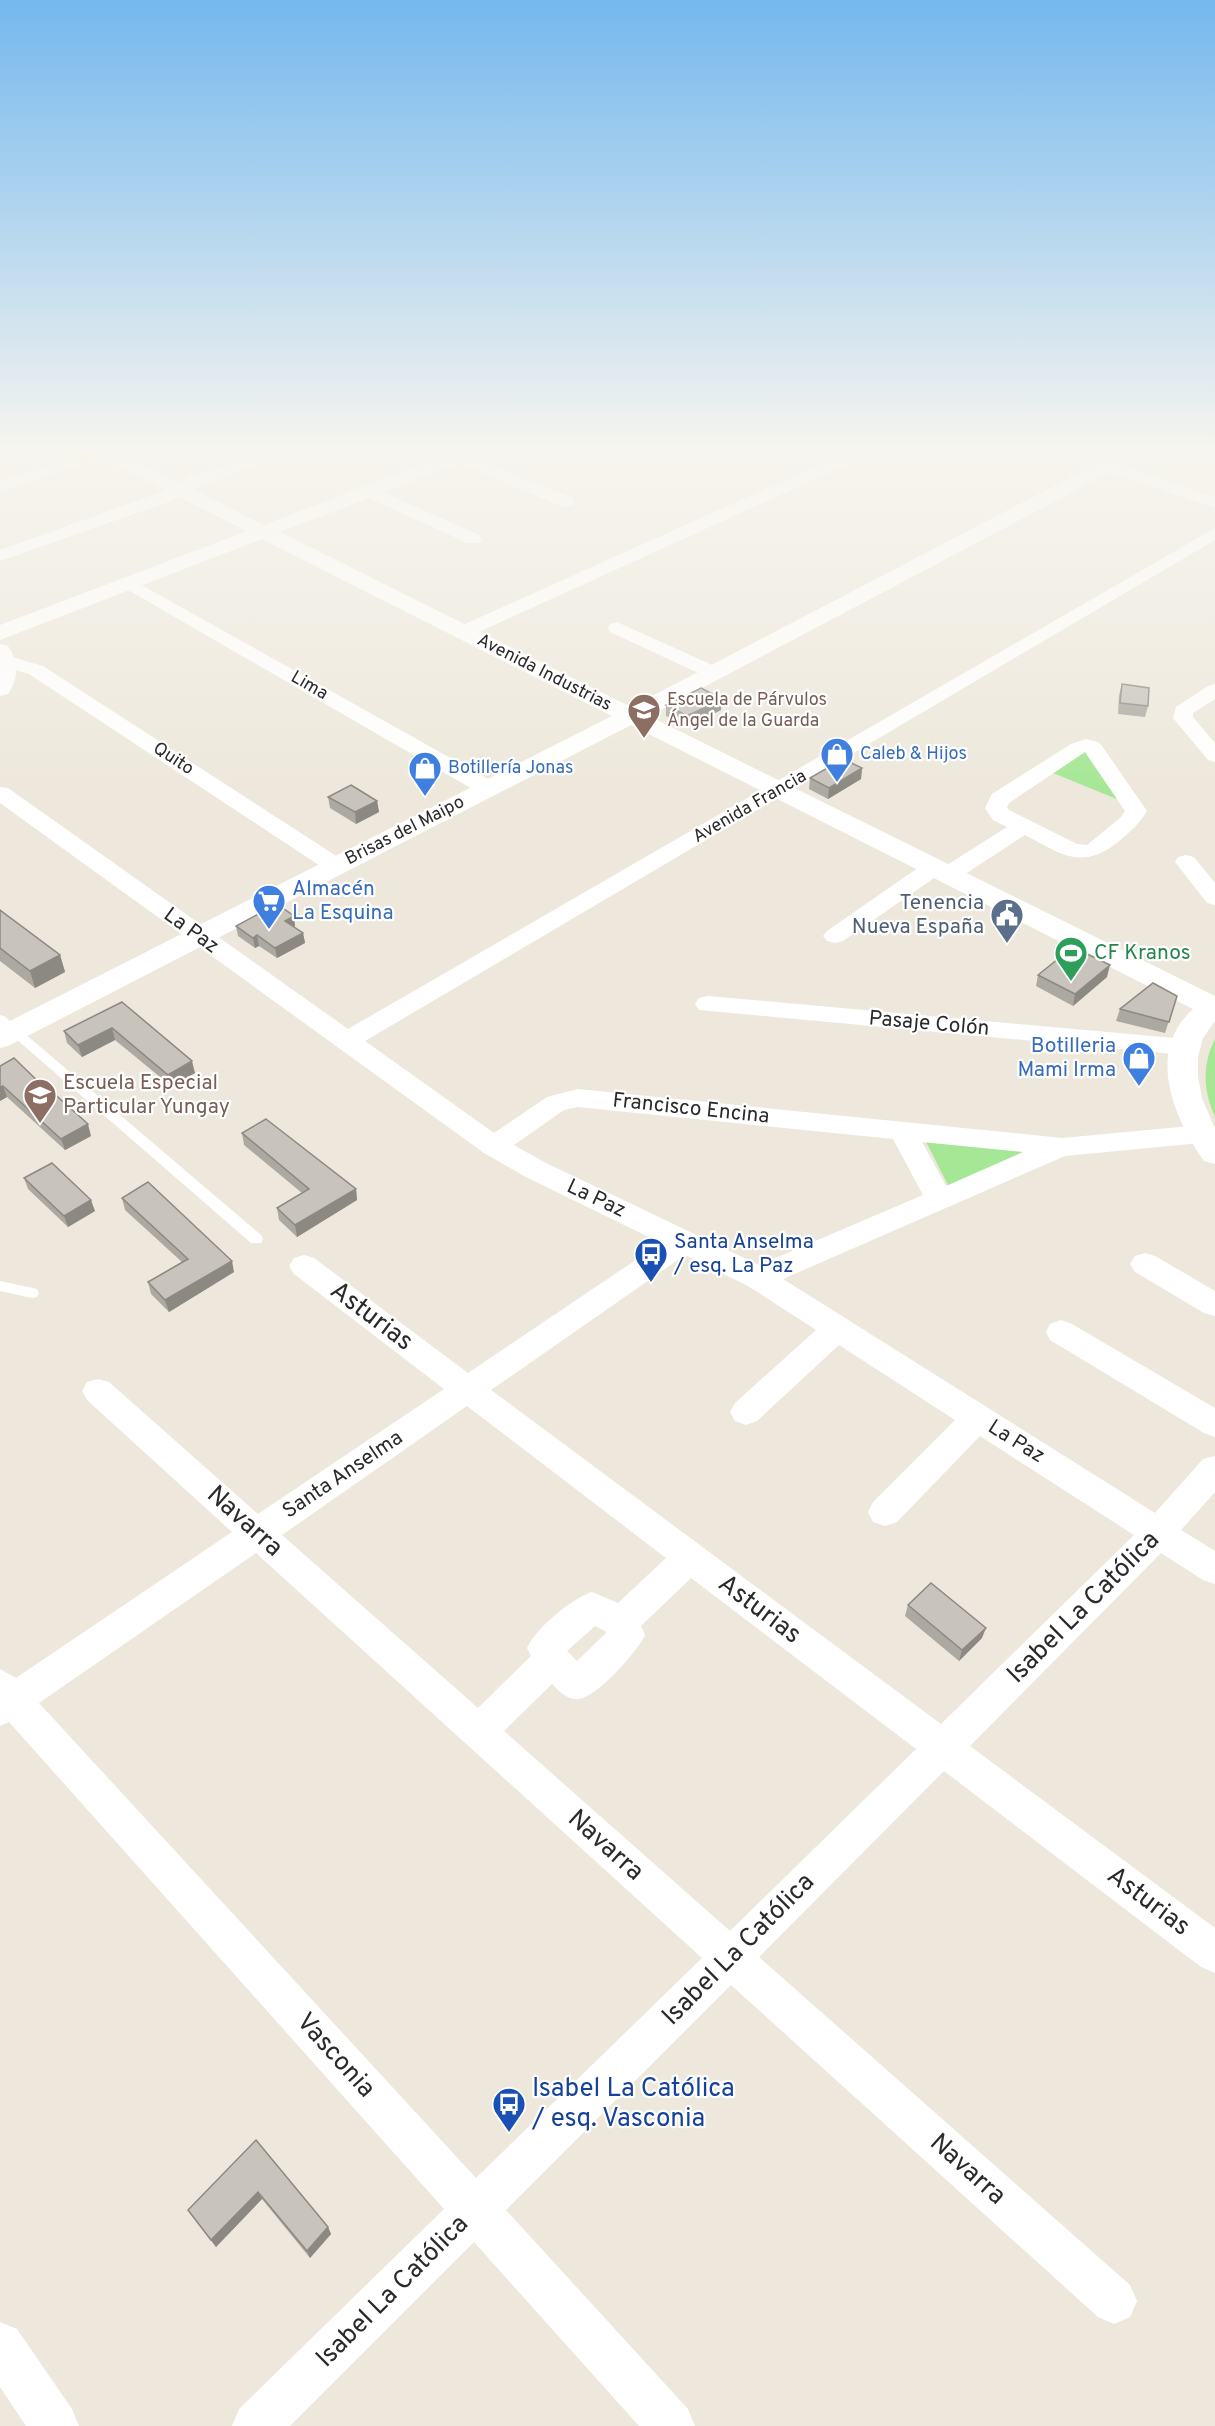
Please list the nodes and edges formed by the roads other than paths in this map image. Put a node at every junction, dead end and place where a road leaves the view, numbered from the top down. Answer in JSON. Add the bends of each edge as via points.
{"nodes":[{"id":1,"x":178,"y":564,"type":"edge"},
{"id":2,"x":327,"y":564,"type":"edge"},
{"id":3,"x":613,"y":564,"type":"edge"},
{"id":4,"x":921,"y":564,"type":"edge"},
{"id":5,"x":1162,"y":564,"type":"edge"},
{"id":6,"x":129,"y":583,"type":"junction"},
{"id":7,"x":616,"y":628,"type":"dead end"},
{"id":8,"x":463,"y":632,"type":"junction"},
{"id":9,"x":0,"y":633,"type":"edge"},
{"id":10,"x":2,"y":656,"type":"edge"},
{"id":11,"x":714,"y":673,"type":"junction"},
{"id":12,"x":0,"y":689,"type":"edge"},
{"id":13,"x":1215,"y":690,"type":"edge"},
{"id":14,"x":631,"y":716,"type":"junction"},
{"id":15,"x":1215,"y":756,"type":"edge"},
{"id":16,"x":489,"y":789,"type":"junction"},
{"id":17,"x":779,"y":790,"type":"junction"},
{"id":18,"x":0,"y":793,"type":"edge"},
{"id":19,"x":1022,"y":827,"type":"junction"},
{"id":20,"x":1186,"y":862,"type":"dead end"},
{"id":21,"x":336,"y":866,"type":"junction"},
{"id":22,"x":941,"y":872,"type":"junction"},
{"id":23,"x":1215,"y":898,"type":"edge"},
{"id":24,"x":835,"y":936,"type":"dead end"},
{"id":25,"x":199,"y":937,"type":"junction"},
{"id":26,"x":708,"y":1004,"type":"dead end"},
{"id":27,"x":1213,"y":1006,"type":"edge"},
{"id":28,"x":5,"y":1030,"type":"edge"},
{"id":29,"x":346,"y":1041,"type":"junction"},
{"id":30,"x":1185,"y":1047,"type":"junction"},
{"id":31,"x":902,"y":1131,"type":"junction"},
{"id":32,"x":1208,"y":1144,"type":"edge"},
{"id":33,"x":495,"y":1146,"type":"junction"},
{"id":34,"x":1062,"y":1147,"type":"junction"},
{"id":35,"x":939,"y":1199,"type":"junction"},
{"id":36,"x":256,"y":1239,"type":"dead end"},
{"id":37,"x":685,"y":1241,"type":"junction"},
{"id":38,"x":1144,"y":1264,"type":"dead end"},
{"id":39,"x":304,"y":1266,"type":"dead end"},
{"id":40,"x":758,"y":1278,"type":"junction"},
{"id":41,"x":0,"y":1286,"type":"edge"},
{"id":42,"x":32,"y":1293,"type":"dead end"},
{"id":43,"x":1215,"y":1305,"type":"edge"},
{"id":44,"x":837,"y":1329,"type":"junction"},
{"id":45,"x":1061,"y":1332,"type":"dead end"},
{"id":46,"x":468,"y":1390,"type":"junction"},
{"id":47,"x":98,"y":1391,"type":"dead end"},
{"id":48,"x":746,"y":1412,"type":"dead end"},
{"id":49,"x":977,"y":1418,"type":"junction"},
{"id":50,"x":1215,"y":1424,"type":"edge"},
{"id":51,"x":1215,"y":1469,"type":"edge"},
{"id":52,"x":885,"y":1512,"type":"dead end"},
{"id":53,"x":257,"y":1534,"type":"junction"},
{"id":54,"x":1160,"y":1534,"type":"junction"},
{"id":55,"x":690,"y":1557,"type":"junction"},
{"id":56,"x":1215,"y":1569,"type":"edge"},
{"id":57,"x":4,"y":1698,"type":"edge"},
{"id":58,"x":478,"y":1732,"type":"junction"},
{"id":59,"x":943,"y":1748,"type":"junction"},
{"id":60,"x":1215,"y":1953,"type":"edge"},
{"id":61,"x":731,"y":1958,"type":"junction"},
{"id":62,"x":475,"y":2210,"type":"junction"},
{"id":63,"x":1113,"y":2301,"type":"dead end"},
{"id":64,"x":0,"y":2346,"type":"edge"},
{"id":65,"x":55,"y":2426,"type":"edge"},
{"id":66,"x":256,"y":2426,"type":"edge"},
{"id":67,"x":671,"y":2426,"type":"edge"}],
"edges":[{"from":1,"to":6,"type":"street"},
{"from":2,"to":8,"type":"street","name":"Avenida Industrias"},
{"from":3,"to":8,"type":"street"},
{"from":4,"to":11,"type":"street","name":"Brisas del Maipo"},
{"from":5,"to":17,"type":"street","name":"Avenida Francia"},
{"from":6,"to":9,"type":"street"},
{"from":6,"to":16,"type":"street","name":"Lima"},
{"from":7,"to":11,"type":"street"},
{"from":8,"to":14,"type":"street","name":"Avenida Industrias"},
{"from":10,"to":12,"type":"street","via":[[6,672]]},
{"from":10,"to":21,"type":"street","name":"Quito","via":[[36,670]]},
{"from":11,"to":14,"type":"street","name":"Brisas del Maipo"},
{"from":13,"to":15,"type":"street","via":[[1183,711],[1183,718]]},
{"from":14,"to":16,"type":"street","name":"Brisas del Maipo"},
{"from":14,"to":17,"type":"street","name":"Avenida Industrias"},
{"from":16,"to":21,"type":"street","name":"Brisas del Maipo"},
{"from":17,"to":22,"type":"street","name":"Avenida Industrias"},
{"from":17,"to":29,"type":"street","name":"Avenida Francia"},
{"from":18,"to":25,"type":"street","name":"La Paz"},
{"from":19,"to":19,"type":"street","via":[[996,808],[1000,799],[1086,745],[1095,750],[1136,811],[1094,850],[1083,852]]},
{"from":19,"to":22,"type":"street"},
{"from":20,"to":23,"type":"street"},
{"from":21,"to":25,"type":"street","name":"Brisas del Maipo"},
{"from":22,"to":24,"type":"street"},
{"from":22,"to":27,"type":"street","name":"Avenida Industrias"},
{"from":25,"to":28,"type":"street","name":"Brisas del Maipo"},
{"from":25,"to":29,"type":"street","name":"La Paz"},
{"from":26,"to":30,"type":"street","name":"Pasaje Colón"},
{"from":27,"to":30,"type":"street"},
{"from":28,"to":36,"type":"lane"},
{"from":29,"to":33,"type":"street","name":"La Paz"},
{"from":30,"to":32,"type":"street","via":[[1185,1098]]},
{"from":31,"to":33,"type":"street","name":"Francisco Encina","via":[[578,1098],[556,1103]]},
{"from":31,"to":34,"type":"street","name":"Francisco Encina"},
{"from":31,"to":35,"type":"street"},
{"from":32,"to":34,"type":"street","name":"Francisco Encina"},
{"from":33,"to":37,"type":"street","name":"La Paz","via":[[534,1169]]},
{"from":34,"to":35,"type":"street","name":"Francisco Encina"},
{"from":35,"to":40,"type":"street","name":"Francisco Encina"},
{"from":37,"to":40,"type":"street","name":"La Paz"},
{"from":37,"to":46,"type":"street","name":"Santa Anselma"},
{"from":38,"to":43,"type":"street"},
{"from":39,"to":46,"type":"street","name":"Asturias"},
{"from":40,"to":44,"type":"street","name":"La Paz"},
{"from":41,"to":42,"type":"lane"},
{"from":44,"to":48,"type":"street"},
{"from":44,"to":49,"type":"street","name":"La Paz"},
{"from":45,"to":50,"type":"street"},
{"from":46,"to":53,"type":"street","name":"Santa Anselma"},
{"from":46,"to":55,"type":"street","name":"Asturias"},
{"from":47,"to":53,"type":"street","name":"Navarra"},
{"from":49,"to":52,"type":"street"},
{"from":49,"to":54,"type":"street","name":"La Paz"},
{"from":51,"to":54,"type":"street","name":"Isabel La Católica"},
{"from":53,"to":57,"type":"street","name":"Santa Anselma"},
{"from":53,"to":58,"type":"street","name":"Navarra"},
{"from":54,"to":56,"type":"street","name":"La Paz"},
{"from":54,"to":59,"type":"street","name":"Isabel La Católica"},
{"from":55,"to":58,"type":"street","via":[[622,1622],[626,1638],[579,1683],[571,1682],[552,1660]]},
{"from":55,"to":59,"type":"street","name":"Asturias"},
{"from":57,"to":62,"type":"street","name":"Vasconia"},
{"from":58,"to":61,"type":"street","name":"Navarra"},
{"from":59,"to":60,"type":"street","name":"Asturias"},
{"from":59,"to":61,"type":"street","name":"Isabel La Católica"},
{"from":61,"to":62,"type":"street","name":"Isabel La Católica"},
{"from":61,"to":63,"type":"street","name":"Navarra"},
{"from":62,"to":66,"type":"street","name":"Isabel La Católica"},
{"from":62,"to":67,"type":"street","name":"Vasconia"},
{"from":64,"to":65,"type":"street"}]}
